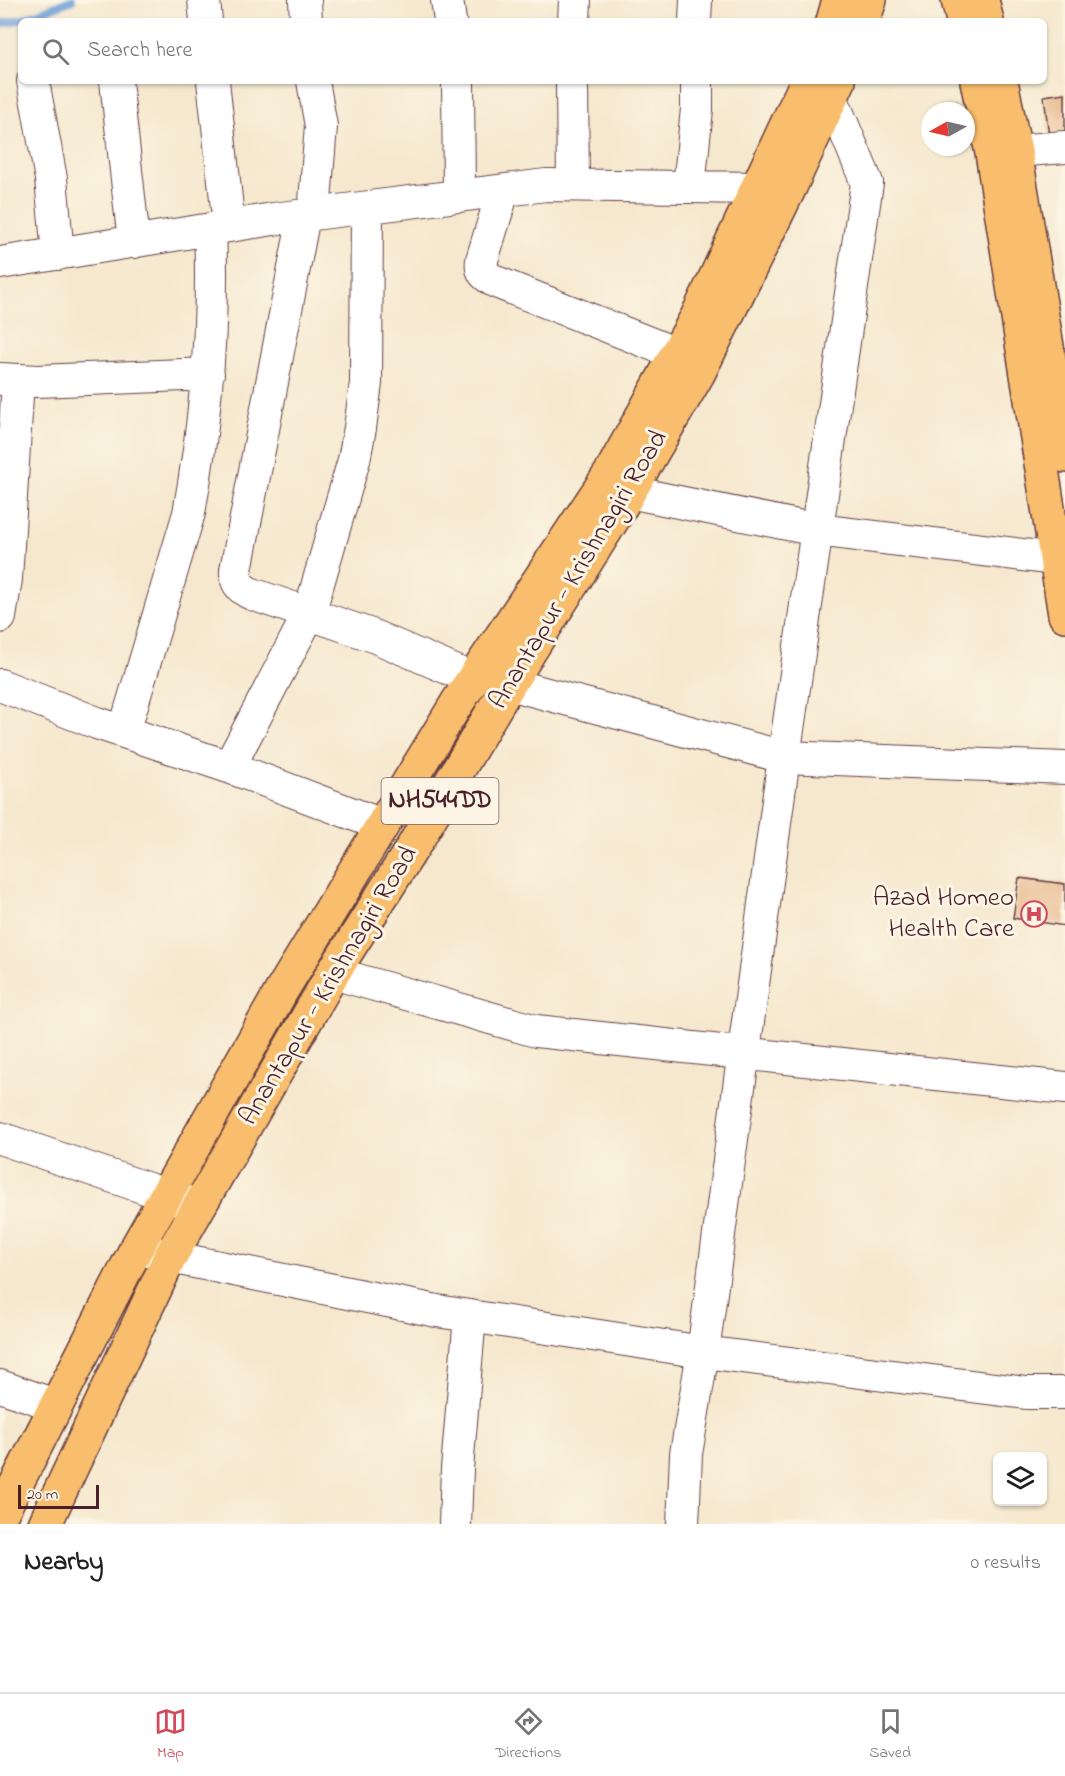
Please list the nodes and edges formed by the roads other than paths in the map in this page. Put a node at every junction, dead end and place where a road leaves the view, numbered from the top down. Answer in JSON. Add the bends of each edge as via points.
{"nodes":[{"id":1,"x":204,"y":0,"type":"edge"},
{"id":2,"x":305,"y":0,"type":"edge"},
{"id":3,"x":447,"y":0,"type":"edge"},
{"id":4,"x":575,"y":0,"type":"edge"},
{"id":5,"x":696,"y":0,"type":"edge"},
{"id":6,"x":839,"y":0,"type":"edge"},
{"id":7,"x":870,"y":0,"type":"edge"},
{"id":8,"x":958,"y":0,"type":"edge"},
{"id":9,"x":982,"y":0,"type":"edge"},
{"id":10,"x":206,"y":18,"type":"edge"},
{"id":11,"x":306,"y":18,"type":"edge"},
{"id":12,"x":450,"y":18,"type":"edge"},
{"id":13,"x":574,"y":18,"type":"edge"},
{"id":14,"x":695,"y":18,"type":"edge"},
{"id":15,"x":834,"y":18,"type":"edge"},
{"id":16,"x":864,"y":18,"type":"edge"},
{"id":17,"x":962,"y":18,"type":"edge"},
{"id":18,"x":986,"y":18,"type":"edge"},
{"id":19,"x":34,"y":84,"type":"edge"},
{"id":20,"x":116,"y":84,"type":"edge"},
{"id":21,"x":213,"y":84,"type":"edge"},
{"id":22,"x":314,"y":84,"type":"edge"},
{"id":23,"x":458,"y":84,"type":"edge"},
{"id":24,"x":572,"y":84,"type":"edge"},
{"id":25,"x":697,"y":84,"type":"edge"},
{"id":26,"x":978,"y":84,"type":"edge"},
{"id":27,"x":1002,"y":84,"type":"edge"},
{"id":28,"x":826,"y":87,"type":"edge"},
{"id":29,"x":1065,"y":147,"type":"edge"},
{"id":30,"x":1015,"y":151,"type":"junction"},
{"id":31,"x":573,"y":185,"type":"junction"},
{"id":32,"x":689,"y":187,"type":"junction"},
{"id":33,"x":758,"y":188,"type":"junction"},
{"id":34,"x":503,"y":191,"type":"junction"},
{"id":35,"x":459,"y":196,"type":"junction"},
{"id":36,"x":367,"y":208,"type":"junction"},
{"id":37,"x":309,"y":215,"type":"junction"},
{"id":38,"x":220,"y":228,"type":"junction"},
{"id":39,"x":134,"y":242,"type":"junction"},
{"id":40,"x":58,"y":254,"type":"junction"},
{"id":41,"x":0,"y":263,"type":"edge"},
{"id":42,"x":677,"y":354,"type":"junction"},
{"id":43,"x":208,"y":374,"type":"junction"},
{"id":44,"x":9,"y":380,"type":"edge"},
{"id":45,"x":1065,"y":456,"type":"edge"},
{"id":46,"x":629,"y":492,"type":"junction"},
{"id":47,"x":817,"y":530,"type":"junction"},
{"id":48,"x":1056,"y":559,"type":"junction"},
{"id":49,"x":309,"y":614,"type":"junction"},
{"id":50,"x":1065,"y":615,"type":"edge"},
{"id":51,"x":0,"y":617,"type":"edge"},
{"id":52,"x":477,"y":673,"type":"junction"},
{"id":53,"x":509,"y":684,"type":"junction"},
{"id":54,"x":0,"y":685,"type":"edge"},
{"id":55,"x":124,"y":732,"type":"junction"},
{"id":56,"x":784,"y":757,"type":"junction"},
{"id":57,"x":229,"y":767,"type":"junction"},
{"id":58,"x":1065,"y":768,"type":"edge"},
{"id":59,"x":382,"y":825,"type":"junction"},
{"id":60,"x":333,"y":973,"type":"junction"},
{"id":61,"x":744,"y":1055,"type":"junction"},
{"id":62,"x":1065,"y":1088,"type":"edge"},
{"id":63,"x":0,"y":1138,"type":"edge"},
{"id":64,"x":167,"y":1195,"type":"junction"},
{"id":65,"x":198,"y":1206,"type":"junction"},
{"id":66,"x":137,"y":1247,"type":"junction"},
{"id":67,"x":170,"y":1257,"type":"junction"},
{"id":68,"x":470,"y":1316,"type":"junction"},
{"id":69,"x":703,"y":1352,"type":"junction"},
{"id":70,"x":0,"y":1386,"type":"edge"},
{"id":71,"x":1065,"y":1393,"type":"edge"},
{"id":72,"x":55,"y":1405,"type":"junction"},
{"id":73,"x":0,"y":1516,"type":"edge"},
{"id":74,"x":45,"y":1524,"type":"edge"},
{"id":75,"x":455,"y":1524,"type":"edge"},
{"id":76,"x":683,"y":1524,"type":"edge"}],
"edges":[{"from":1,"to":10,"type":"street"},
{"from":2,"to":11,"type":"street"},
{"from":3,"to":12,"type":"street"},
{"from":4,"to":13,"type":"street"},
{"from":5,"to":14,"type":"street"},
{"from":6,"to":15,"type":"highway"},
{"from":7,"to":16,"type":"highway"},
{"from":8,"to":17,"type":"highway"},
{"from":9,"to":18,"type":"highway"},
{"from":19,"to":40,"type":"street","via":[[51,179]]},
{"from":20,"to":39,"type":"street"},
{"from":21,"to":38,"type":"street"},
{"from":22,"to":37,"type":"street","via":[[321,126]]},
{"from":23,"to":35,"type":"street"},
{"from":24,"to":31,"type":"street"},
{"from":25,"to":32,"type":"street"},
{"from":26,"to":48,"type":"highway","via":[[994,164]]},
{"from":27,"to":30,"type":"highway"},
{"from":28,"to":33,"type":"highway","name":"Anantapur - Krishnagiri Road","number":"NH544DD"},
{"from":28,"to":46,"type":"highway","name":"Anantapur - Krishnagiri Road","number":"NH544DD","via":[[698,374]]},
{"from":28,"to":47,"type":"street","via":[[867,183]]},
{"from":29,"to":30,"type":"street"},
{"from":30,"to":45,"type":"highway"},
{"from":31,"to":32,"type":"street"},
{"from":31,"to":34,"type":"street"},
{"from":32,"to":33,"type":"street"},
{"from":33,"to":42,"type":"highway","name":"Anantapur - Krishnagiri Road","number":"NH544DD"},
{"from":34,"to":35,"type":"street"},
{"from":34,"to":42,"type":"street","via":[[482,260],[483,273],[496,282]]},
{"from":35,"to":36,"type":"street"},
{"from":36,"to":37,"type":"street"},
{"from":36,"to":49,"type":"street","via":[[366,383],[360,428]]},
{"from":37,"to":38,"type":"street"},
{"from":37,"to":49,"type":"street","via":[[236,577],[243,590]]},
{"from":38,"to":39,"type":"street"},
{"from":38,"to":43,"type":"street","via":[[212,288]]},
{"from":39,"to":40,"type":"street"},
{"from":40,"to":41,"type":"street"},
{"from":42,"to":52,"type":"highway","name":"Anantapur - Krishnagiri Road","number":"NH544DD","via":[[610,474]]},
{"from":43,"to":44,"type":"street"},
{"from":43,"to":55,"type":"street","via":[[189,513]]},
{"from":44,"to":51,"type":"street","via":[[6,579]]},
{"from":46,"to":47,"type":"street"},
{"from":46,"to":53,"type":"highway","name":"Anantapur - Krishnagiri Road","number":"NH544DD"},
{"from":47,"to":48,"type":"street"},
{"from":47,"to":56,"type":"street"},
{"from":48,"to":50,"type":"highway"},
{"from":49,"to":52,"type":"street"},
{"from":49,"to":57,"type":"street"},
{"from":52,"to":53,"type":"street"},
{"from":52,"to":59,"type":"highway","name":"Anantapur - Krishnagiri Road","number":"NH544DD"},
{"from":53,"to":56,"type":"street"},
{"from":53,"to":60,"type":"highway","name":"Anantapur - Krishnagiri Road","number":"NH544DD"},
{"from":54,"to":55,"type":"street"},
{"from":55,"to":57,"type":"street"},
{"from":56,"to":58,"type":"street"},
{"from":56,"to":61,"type":"street"},
{"from":57,"to":59,"type":"street"},
{"from":59,"to":64,"type":"highway","name":"Anantapur - Krishnagiri Road","number":"NH544DD","via":[[282,990]]},
{"from":60,"to":61,"type":"street","via":[[536,1031]]},
{"from":60,"to":65,"type":"highway","name":"Anantapur - Krishnagiri Road","number":"NH544DD"},
{"from":61,"to":62,"type":"street"},
{"from":61,"to":69,"type":"street"},
{"from":63,"to":64,"type":"street"},
{"from":64,"to":65,"type":"street"},
{"from":64,"to":66,"type":"highway","name":"Anantapur - Krishnagiri Road","number":"NH544DD"},
{"from":65,"to":67,"type":"highway","name":"Anantapur - Krishnagiri Road","number":"NH544DD"},
{"from":66,"to":67,"type":"street"},
{"from":66,"to":72,"type":"highway","name":"Anantapur - Krishnagiri Road","number":"NH544DD"},
{"from":67,"to":68,"type":"street"},
{"from":67,"to":74,"type":"highway","name":"Anantapur - Krishnagiri Road","number":"NH544DD"},
{"from":68,"to":69,"type":"street"},
{"from":68,"to":75,"type":"street"},
{"from":69,"to":71,"type":"street","via":[[1026,1393]]},
{"from":69,"to":76,"type":"street","via":[[686,1454]]},
{"from":70,"to":72,"type":"street"},
{"from":72,"to":73,"type":"highway","name":"Anantapur - Krishnagiri Road","number":"NH544DD"}]}
